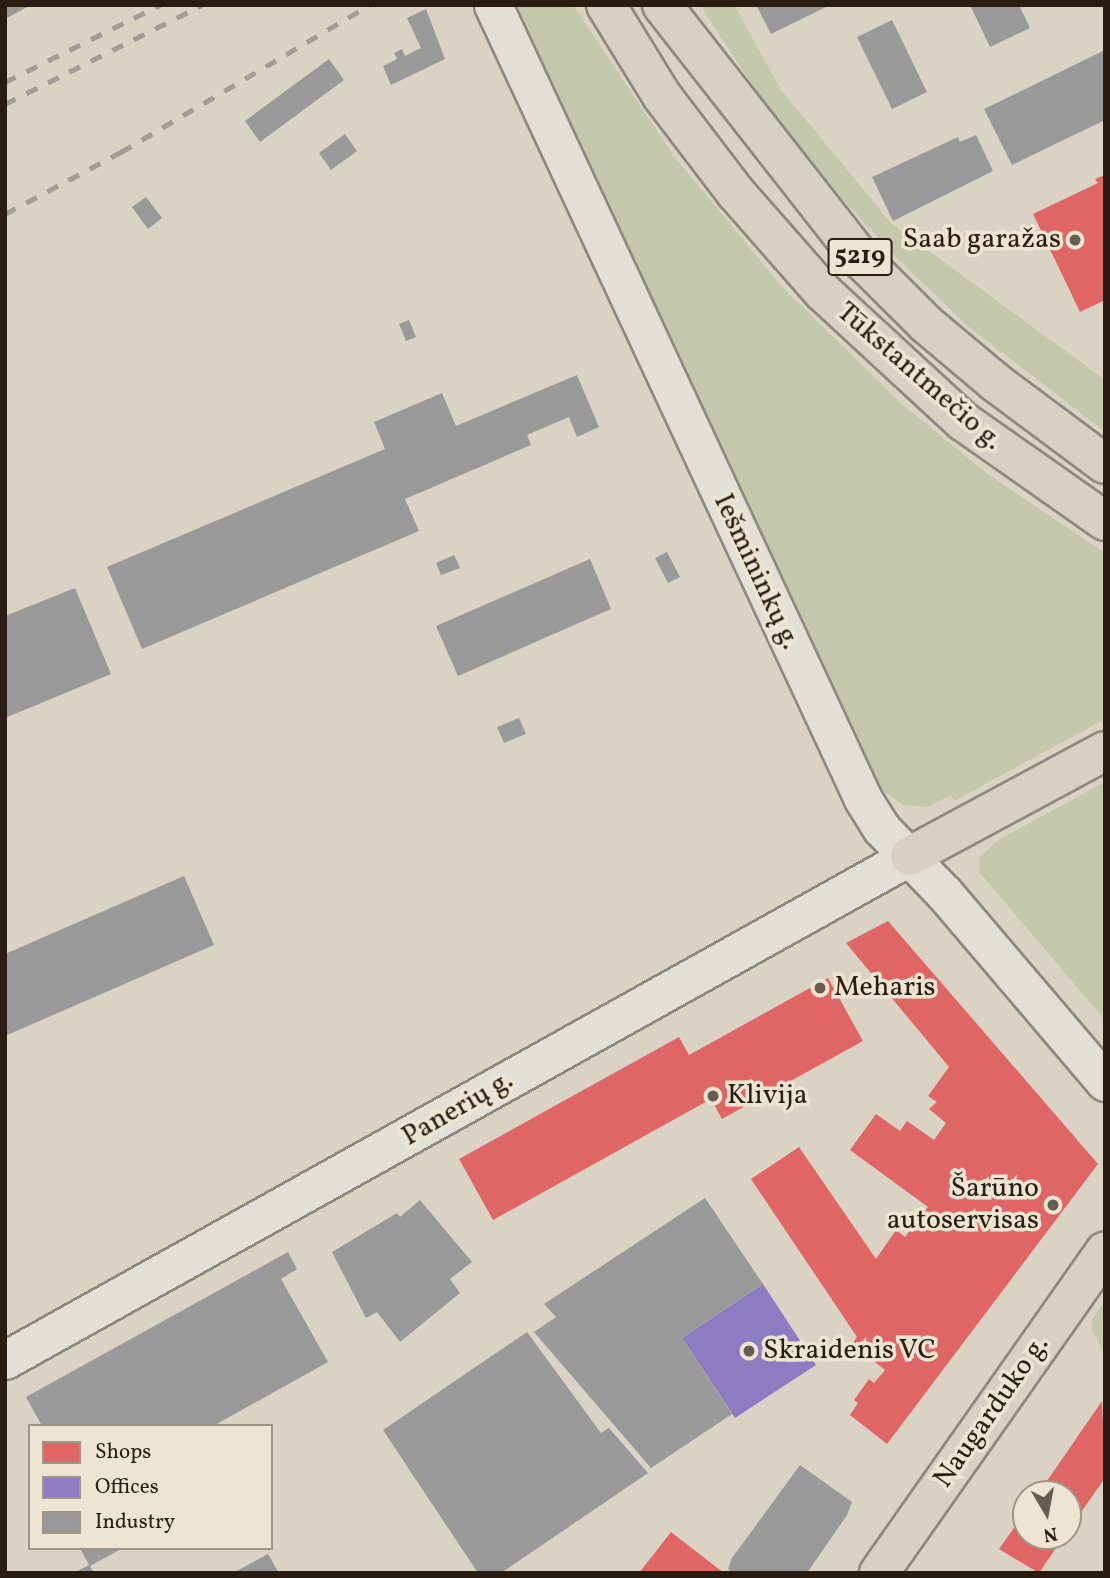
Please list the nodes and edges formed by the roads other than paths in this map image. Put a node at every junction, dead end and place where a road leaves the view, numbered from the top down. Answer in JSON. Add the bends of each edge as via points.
{"nodes":[{"id":1,"x":493,"y":5,"type":"edge"},
{"id":2,"x":606,"y":5,"type":"edge"},
{"id":3,"x":662,"y":5,"type":"edge"},
{"id":4,"x":1105,"y":464,"type":"edge"},
{"id":5,"x":1105,"y":522,"type":"edge"},
{"id":6,"x":1105,"y":751,"type":"edge"},
{"id":7,"x":910,"y":856,"type":"junction"},
{"id":8,"x":1105,"y":1083,"type":"edge"},
{"id":9,"x":1105,"y":1251,"type":"edge"},
{"id":10,"x":5,"y":1360,"type":"edge"},
{"id":11,"x":879,"y":1573,"type":"edge"}],
"edges":[{"from":1,"to":7,"type":"street","name":"Iešmininkų g.","via":[[863,799],[881,828]]},
{"from":2,"to":5,"type":"main road","name":"Tūkstantmečio g.","number":"5219","via":[[695,139],[824,293],[964,422]]},
{"from":3,"to":4,"type":"main road","name":"Tūkstantmečio g.","number":"5219","via":[[863,261],[985,374]]},
{"from":6,"to":7,"type":"main road"},
{"from":7,"to":8,"type":"street","name":"Iešmininkų g."},
{"from":7,"to":10,"type":"street","name":"Panerių g."},
{"from":9,"to":11,"type":"main road","name":"Naugarduko g."}]}
